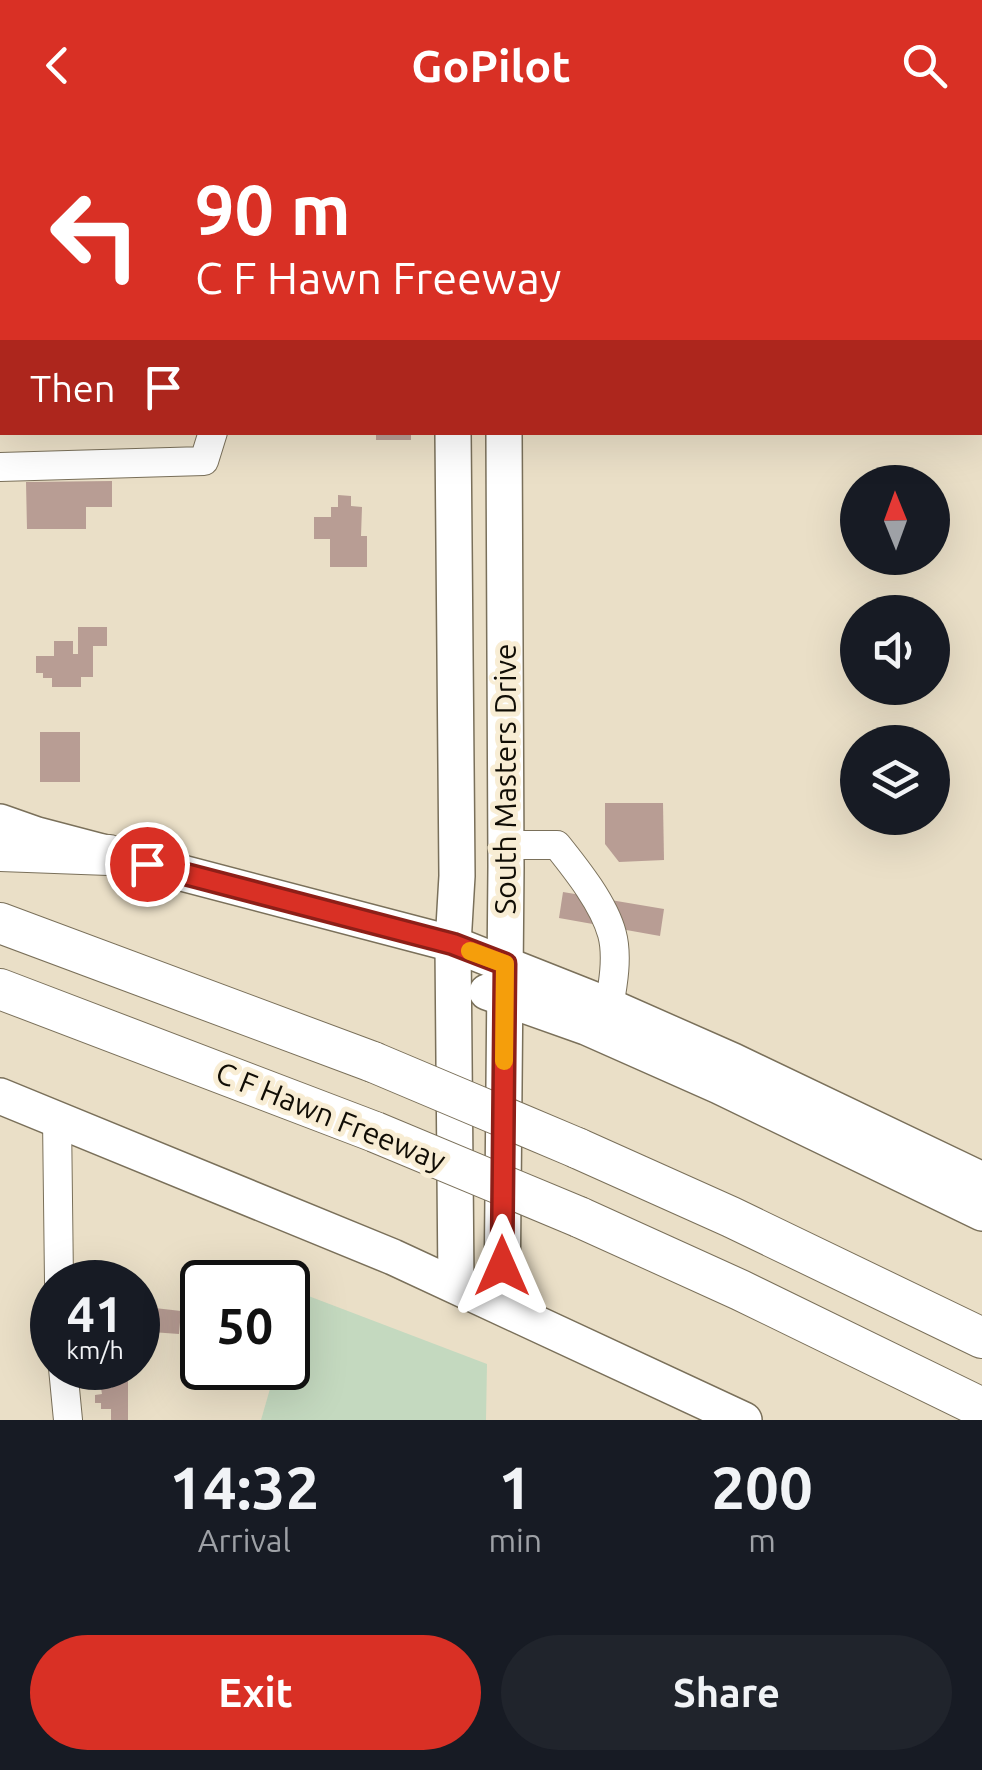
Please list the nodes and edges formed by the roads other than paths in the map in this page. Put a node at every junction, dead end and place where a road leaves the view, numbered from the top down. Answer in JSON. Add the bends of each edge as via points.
{"nodes":[{"id":1,"x":212,"y":435,"type":"edge"},
{"id":2,"x":452,"y":435,"type":"edge"},
{"id":3,"x":504,"y":435,"type":"edge"},
{"id":4,"x":0,"y":467,"type":"edge"},
{"id":5,"x":0,"y":822,"type":"edge"},
{"id":6,"x":506,"y":845,"type":"junction"},
{"id":7,"x":0,"y":852,"type":"edge"},
{"id":8,"x":109,"y":854,"type":"junction"},
{"id":9,"x":0,"y":923,"type":"edge"},
{"id":10,"x":453,"y":961,"type":"junction"},
{"id":11,"x":505,"y":982,"type":"junction"},
{"id":12,"x":0,"y":990,"type":"edge"},
{"id":13,"x":609,"y":1007,"type":"junction"},
{"id":14,"x":0,"y":1096,"type":"edge"},
{"id":15,"x":57,"y":1118,"type":"junction"},
{"id":16,"x":982,"y":1180,"type":"edge"},
{"id":17,"x":982,"y":1213,"type":"edge"},
{"id":18,"x":59,"y":1260,"type":"edge"},
{"id":19,"x":456,"y":1284,"type":"junction"},
{"id":20,"x":502,"y":1305,"type":"junction"},
{"id":21,"x":982,"y":1338,"type":"edge"},
{"id":22,"x":65,"y":1390,"type":"edge"},
{"id":23,"x":982,"y":1408,"type":"edge"},
{"id":24,"x":68,"y":1420,"type":"edge"},
{"id":25,"x":744,"y":1420,"type":"edge"}],
"edges":[{"from":1,"to":4,"type":"street","via":[[204,461]]},
{"from":2,"to":10,"type":"main road","name":"South Masters Drive"},
{"from":3,"to":6,"type":"main road","name":"South Masters Drive"},
{"from":5,"to":8,"type":"main road"},
{"from":6,"to":11,"type":"main road","name":"South Masters Drive"},
{"from":6,"to":13,"type":"street","via":[[558,845],[584,878],[612,935]]},
{"from":7,"to":8,"type":"highway"},
{"from":8,"to":10,"type":"main road"},
{"from":9,"to":21,"type":"highway","bridge":true,"via":[[373,1062],[577,1148]]},
{"from":10,"to":11,"type":"main road"},
{"from":10,"to":19,"type":"main road","name":"South Masters Drive"},
{"from":11,"to":13,"type":"main road"},
{"from":11,"to":17,"type":"main road","via":[[586,1028]]},
{"from":11,"to":20,"type":"main road","name":"South Masters Drive"},
{"from":12,"to":23,"type":"highway","name":"C F Hawn Freeway","bridge":true,"via":[[579,1217]]},
{"from":13,"to":16,"type":"main road"},
{"from":14,"to":15,"type":"main road"},
{"from":15,"to":18,"type":"street"},
{"from":15,"to":19,"type":"main road"},
{"from":19,"to":20,"type":"main road"},
{"from":20,"to":25,"type":"main road"},
{"from":22,"to":24,"type":"street"}]}
